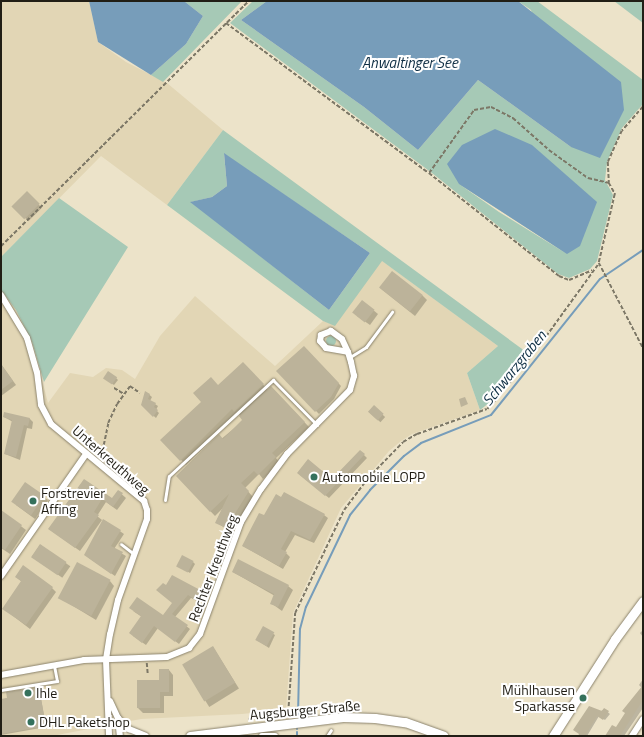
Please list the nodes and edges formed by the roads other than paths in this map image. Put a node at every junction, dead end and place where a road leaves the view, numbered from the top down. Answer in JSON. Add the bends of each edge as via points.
{"nodes":[{"id":1,"x":1,"y":295,"type":"edge"},
{"id":2,"x":392,"y":312,"type":"dead end"},
{"id":3,"x":349,"y":355,"type":"junction"},
{"id":4,"x":316,"y":425,"type":"junction"},
{"id":5,"x":86,"y":454,"type":"junction"},
{"id":6,"x":165,"y":500,"type":"dead end"},
{"id":7,"x":121,"y":544,"type":"dead end"},
{"id":8,"x":134,"y":554,"type":"junction"},
{"id":9,"x":1,"y":576,"type":"edge"},
{"id":10,"x":643,"y":601,"type":"edge"},
{"id":11,"x":106,"y":660,"type":"junction"},
{"id":12,"x":54,"y":664,"type":"junction"},
{"id":13,"x":1,"y":675,"type":"edge"},
{"id":14,"x":1,"y":690,"type":"edge"},
{"id":15,"x":110,"y":701,"type":"junction"},
{"id":16,"x":118,"y":718,"type":"junction"},
{"id":17,"x":643,"y":719,"type":"edge"},
{"id":18,"x":331,"y":730,"type":"dead end"},
{"id":19,"x":431,"y":733,"type":"edge"},
{"id":20,"x":109,"y":736,"type":"edge"},
{"id":21,"x":120,"y":736,"type":"edge"},
{"id":22,"x":146,"y":736,"type":"edge"},
{"id":23,"x":190,"y":736,"type":"edge"},
{"id":24,"x":262,"y":736,"type":"edge"},
{"id":25,"x":275,"y":736,"type":"edge"},
{"id":26,"x":327,"y":736,"type":"edge"},
{"id":27,"x":444,"y":736,"type":"edge"},
{"id":28,"x":553,"y":736,"type":"edge"},
{"id":29,"x":632,"y":736,"type":"edge"}],
"edges":[{"from":1,"to":5,"type":"street","name":"Unterkreuthweg","via":[[27,338],[37,372],[41,405],[51,424]]},
{"from":2,"to":3,"type":"lane","via":[[366,347]]},
{"from":3,"to":3,"type":"street","name":"Rechter Kreuthweg","via":[[342,340],[334,332],[325,331],[321,335],[320,341],[326,348]]},
{"from":3,"to":4,"type":"street","name":"Rechter Kreuthweg","via":[[354,376],[350,390]]},
{"from":4,"to":6,"type":"lane","via":[[273,380],[169,476]]},
{"from":4,"to":11,"type":"street","name":"Rechter Kreuthweg","via":[[287,454],[241,522],[200,634],[189,648],[168,657]]},
{"from":5,"to":8,"type":"street","name":"Unterkreuthweg","via":[[144,501],[147,519]]},
{"from":5,"to":9,"type":"street"},
{"from":7,"to":8,"type":"lane"},
{"from":8,"to":11,"type":"street","name":"Unterkreuthweg","via":[[118,600]]},
{"from":10,"to":28,"type":"main road","via":[[615,639]]},
{"from":11,"to":12,"type":"street","name":"Rechter Kreuthweg"},
{"from":11,"to":15,"type":"street","name":"Unterkreuthweg"},
{"from":12,"to":13,"type":"street","name":"Rechter Kreuthweg"},
{"from":12,"to":14,"type":"lane","via":[[57,681]]},
{"from":15,"to":16,"type":"street","name":"Unterkreuthweg"},
{"from":15,"to":20,"type":"street","name":"Unterkreuthweg"},
{"from":16,"to":21,"type":"street","name":"Unterkreuthweg"},
{"from":16,"to":22,"type":"street","name":"Unterkreuthweg","via":[[130,729]]},
{"from":17,"to":29,"type":"street"},
{"from":18,"to":26,"type":"lane"},
{"from":19,"to":23,"type":"main road","name":"Augsburger Straße","via":[[406,722],[375,718],[335,718]]},
{"from":19,"to":27,"type":"main road","name":"Augsburger Straße"},
{"from":24,"to":25,"type":"street"}]}
